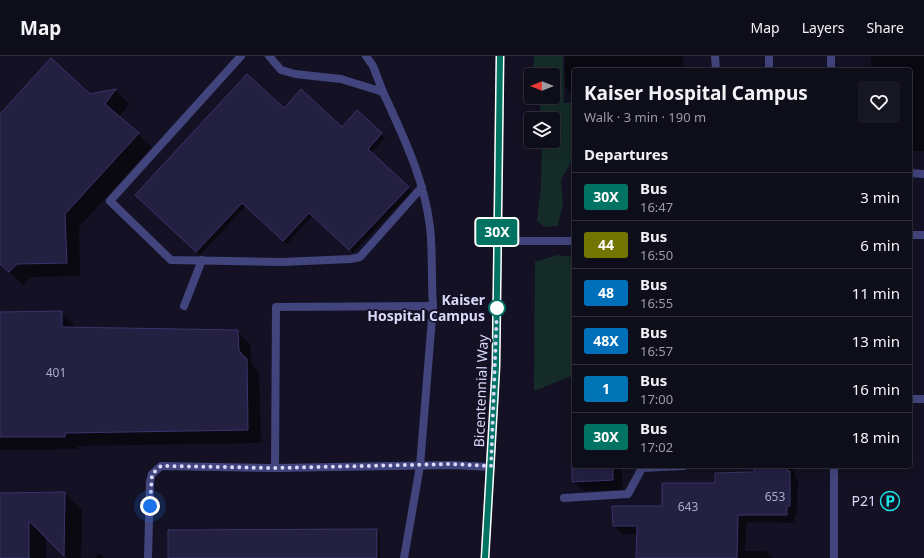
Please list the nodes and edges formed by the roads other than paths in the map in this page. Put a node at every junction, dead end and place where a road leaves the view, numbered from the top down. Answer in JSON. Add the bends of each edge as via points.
{"nodes":[{"id":1,"x":240,"y":56,"type":"edge"},
{"id":2,"x":269,"y":56,"type":"edge"},
{"id":3,"x":366,"y":56,"type":"edge"},
{"id":4,"x":500,"y":56,"type":"edge"},
{"id":5,"x":715,"y":56,"type":"edge"},
{"id":6,"x":769,"y":56,"type":"edge"},
{"id":7,"x":831,"y":56,"type":"edge"},
{"id":8,"x":716,"y":68,"type":"edge"},
{"id":9,"x":770,"y":68,"type":"edge"},
{"id":10,"x":831,"y":68,"type":"edge"},
{"id":11,"x":383,"y":92,"type":"junction"},
{"id":12,"x":912,"y":173,"type":"edge"},
{"id":13,"x":924,"y":174,"type":"edge"},
{"id":14,"x":422,"y":186,"type":"junction"},
{"id":15,"x":912,"y":235,"type":"edge"},
{"id":16,"x":924,"y":235,"type":"edge"},
{"id":17,"x":497,"y":241,"type":"junction"},
{"id":18,"x":572,"y":241,"type":"edge"},
{"id":19,"x":202,"y":260,"type":"junction"},
{"id":20,"x":184,"y":306,"type":"dead end"},
{"id":21,"x":433,"y":306,"type":"junction"},
{"id":22,"x":912,"y":399,"type":"edge"},
{"id":23,"x":924,"y":399,"type":"edge"},
{"id":24,"x":420,"y":466,"type":"junction"},
{"id":25,"x":491,"y":466,"type":"junction"},
{"id":26,"x":275,"y":468,"type":"junction"},
{"id":27,"x":642,"y":468,"type":"edge"},
{"id":28,"x":834,"y":468,"type":"edge"},
{"id":29,"x":564,"y":498,"type":"dead end"},
{"id":30,"x":148,"y":558,"type":"edge"},
{"id":31,"x":404,"y":558,"type":"edge"},
{"id":32,"x":485,"y":558,"type":"edge"},
{"id":33,"x":834,"y":558,"type":"edge"}],
"edges":[{"from":1,"to":19,"type":"street","via":[[110,201],[171,260]]},
{"from":2,"to":11,"type":"street","via":[[281,70],[341,79]]},
{"from":3,"to":11,"type":"street","via":[[373,66]]},
{"from":4,"to":17,"type":"main road","name":"Bicentennial Way"},
{"from":5,"to":8,"type":"street"},
{"from":6,"to":9,"type":"street"},
{"from":7,"to":10,"type":"street"},
{"from":11,"to":14,"type":"street","via":[[413,157]]},
{"from":12,"to":13,"type":"street"},
{"from":14,"to":19,"type":"street","via":[[360,257],[351,260],[282,262]]},
{"from":14,"to":21,"type":"street","via":[[430,227]]},
{"from":15,"to":16,"type":"street"},
{"from":17,"to":18,"type":"street"},
{"from":17,"to":25,"type":"main road","name":"Bicentennial Way","via":[[496,366]]},
{"from":19,"to":20,"type":"street"},
{"from":21,"to":24,"type":"street"},
{"from":21,"to":26,"type":"street","via":[[276,307]]},
{"from":22,"to":23,"type":"street"},
{"from":24,"to":25,"type":"street"},
{"from":24,"to":26,"type":"street"},
{"from":24,"to":31,"type":"street"},
{"from":25,"to":32,"type":"main road","name":"Bicentennial Way"},
{"from":26,"to":30,"type":"street","via":[[161,466],[152,474],[150,481]]},
{"from":27,"to":29,"type":"street","via":[[628,494]]},
{"from":28,"to":33,"type":"street"}]}
